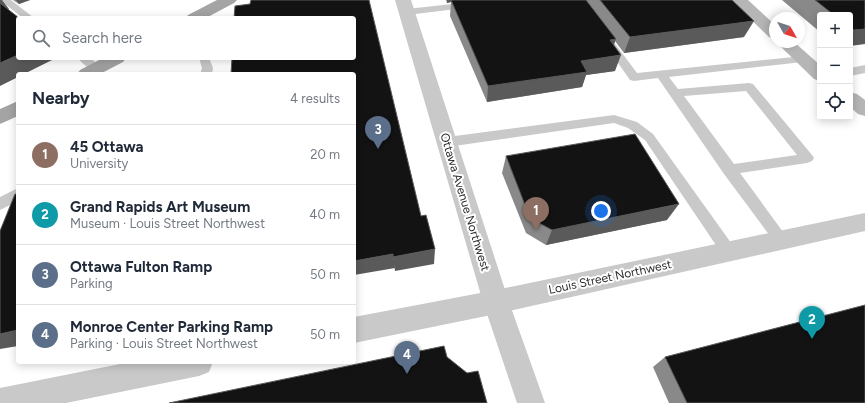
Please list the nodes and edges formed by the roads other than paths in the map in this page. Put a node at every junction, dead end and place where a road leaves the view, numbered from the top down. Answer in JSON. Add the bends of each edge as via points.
{"nodes":[{"id":1,"x":4,"y":0,"type":"edge"},
{"id":2,"x":229,"y":0,"type":"edge"},
{"id":3,"x":738,"y":0,"type":"edge"},
{"id":4,"x":479,"y":4,"type":"edge"},
{"id":5,"x":405,"y":6,"type":"edge"},
{"id":6,"x":26,"y":16,"type":"edge"},
{"id":7,"x":198,"y":16,"type":"edge"},
{"id":8,"x":769,"y":28,"type":"edge"},
{"id":9,"x":601,"y":32,"type":"edge"},
{"id":10,"x":791,"y":48,"type":"edge"},
{"id":11,"x":803,"y":59,"type":"junction"},
{"id":12,"x":84,"y":60,"type":"edge"},
{"id":13,"x":113,"y":60,"type":"edge"},
{"id":14,"x":205,"y":60,"type":"edge"},
{"id":15,"x":865,"y":69,"type":"edge"},
{"id":16,"x":91,"y":71,"type":"edge"},
{"id":17,"x":853,"y":71,"type":"edge"},
{"id":18,"x":207,"y":72,"type":"edge"},
{"id":19,"x":817,"y":72,"type":"edge"},
{"id":20,"x":662,"y":75,"type":"junction"},
{"id":21,"x":675,"y":93,"type":"junction"},
{"id":22,"x":853,"y":100,"type":"edge"},
{"id":23,"x":16,"y":109,"type":"edge"},
{"id":24,"x":865,"y":109,"type":"edge"},
{"id":25,"x":0,"y":117,"type":"edge"},
{"id":26,"x":447,"y":142,"type":"junction"},
{"id":27,"x":729,"y":170,"type":"junction"},
{"id":28,"x":16,"y":195,"type":"edge"},
{"id":29,"x":0,"y":204,"type":"edge"},
{"id":30,"x":865,"y":222,"type":"edge"},
{"id":31,"x":781,"y":240,"type":"junction"},
{"id":32,"x":729,"y":252,"type":"junction"},
{"id":33,"x":496,"y":302,"type":"junction"},
{"id":34,"x":356,"y":330,"type":"edge"},
{"id":35,"x":189,"y":364,"type":"edge"},
{"id":36,"x":0,"y":402,"type":"edge"},
{"id":37,"x":530,"y":403,"type":"edge"}],
"edges":[{"from":1,"to":6,"type":"lane"},
{"from":2,"to":7,"type":"main road"},
{"from":3,"to":8,"type":"main road"},
{"from":4,"to":5,"type":"lane"},
{"from":5,"to":26,"type":"street","name":"Ottawa Avenue Northwest"},
{"from":9,"to":20,"type":"lane","via":[[634,77]]},
{"from":10,"to":11,"type":"main road"},
{"from":11,"to":19,"type":"main road"},
{"from":11,"to":20,"type":"lane"},
{"from":12,"to":16,"type":"lane"},
{"from":13,"to":16,"type":"main road"},
{"from":14,"to":18,"type":"lane"},
{"from":15,"to":17,"type":"lane"},
{"from":20,"to":21,"type":"lane"},
{"from":21,"to":27,"type":"lane"},
{"from":21,"to":27,"type":"lane","via":[[750,87],[807,158]]},
{"from":22,"to":24,"type":"main road"},
{"from":23,"to":25,"type":"main road"},
{"from":26,"to":32,"type":"lane","via":[[614,119],[625,121],[638,127],[649,137]]},
{"from":26,"to":33,"type":"street","name":"Ottawa Avenue Northwest"},
{"from":27,"to":31,"type":"lane"},
{"from":28,"to":29,"type":"lane"},
{"from":30,"to":31,"type":"street","name":"Louis Street Northwest"},
{"from":31,"to":32,"type":"street","name":"Louis Street Northwest"},
{"from":32,"to":33,"type":"street","name":"Louis Street Northwest"},
{"from":33,"to":34,"type":"street","name":"Louis Street Northwest"},
{"from":33,"to":37,"type":"street","name":"Ottawa Avenue Northwest"},
{"from":35,"to":36,"type":"street"}]}
